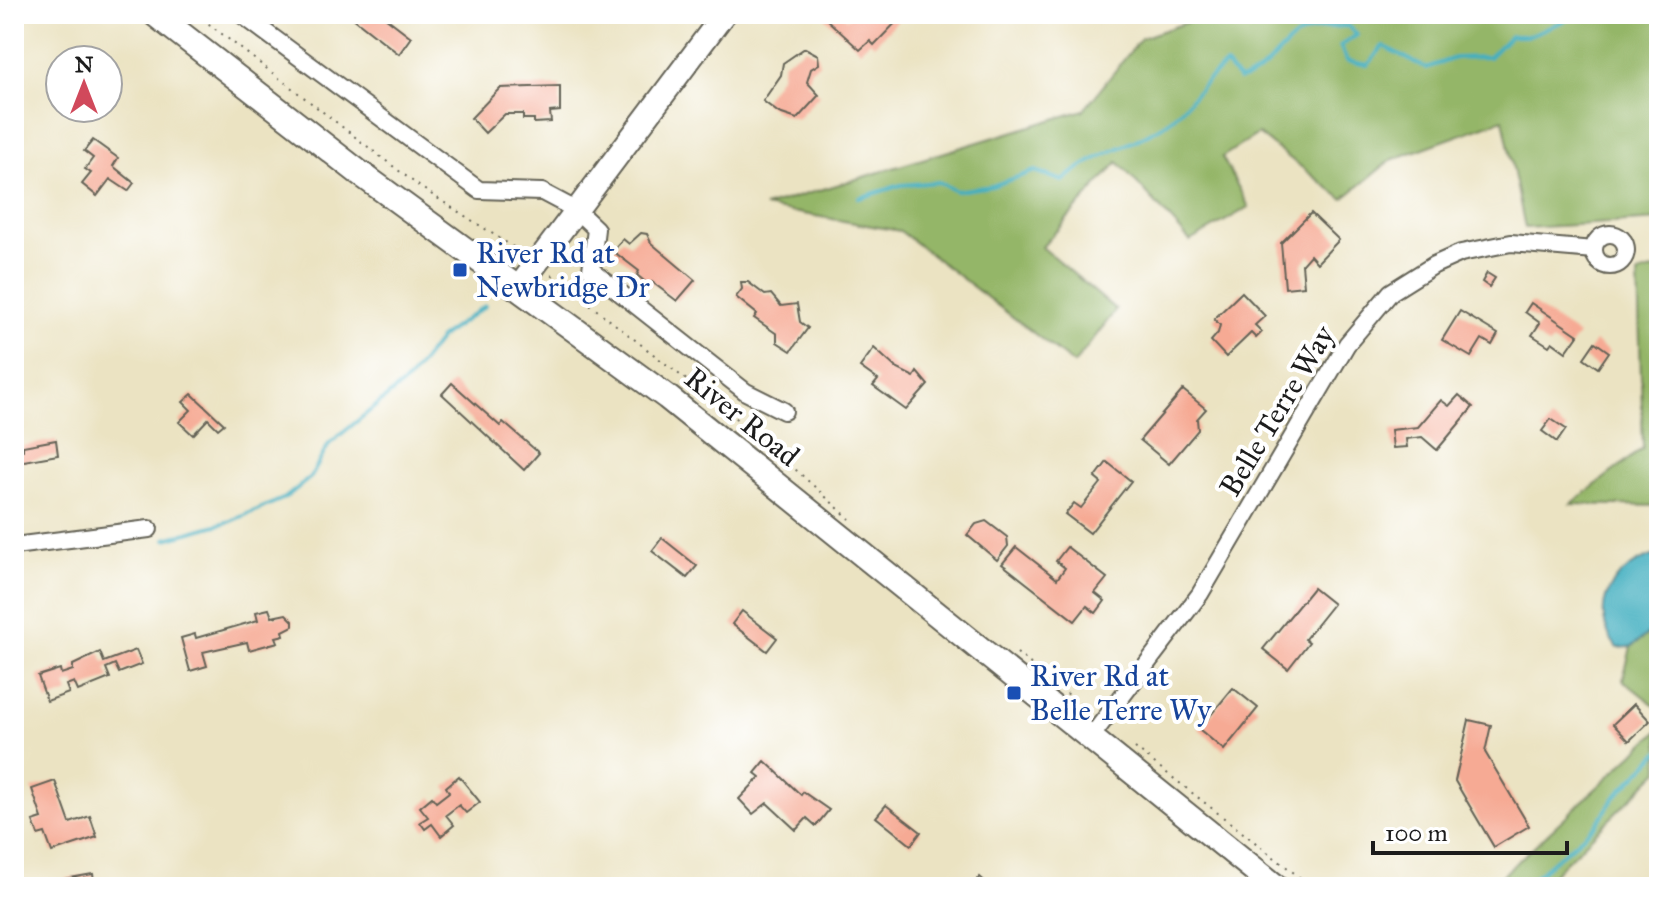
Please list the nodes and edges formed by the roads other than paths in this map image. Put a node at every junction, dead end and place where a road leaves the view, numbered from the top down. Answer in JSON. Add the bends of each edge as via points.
{"nodes":[{"id":1,"x":155,"y":14,"type":"edge"},
{"id":2,"x":241,"y":14,"type":"edge"},
{"id":3,"x":724,"y":14,"type":"edge"},
{"id":4,"x":576,"y":210,"type":"junction"},
{"id":5,"x":1594,"y":250,"type":"dead end"},
{"id":6,"x":518,"y":288,"type":"junction"},
{"id":7,"x":784,"y":411,"type":"dead end"},
{"id":8,"x":149,"y":529,"type":"dead end"},
{"id":9,"x":14,"y":546,"type":"edge"},
{"id":10,"x":1091,"y":737,"type":"junction"},
{"id":11,"x":1276,"y":887,"type":"edge"}],
"edges":[{"from":1,"to":6,"type":"main road","name":"River Road"},
{"from":2,"to":4,"type":"street","via":[[479,190],[542,192]]},
{"from":3,"to":4,"type":"street"},
{"from":4,"to":6,"type":"street"},
{"from":4,"to":7,"type":"street","name":"River Road","via":[[596,229],[591,270],[746,392]]},
{"from":5,"to":10,"type":"street","name":"Belle Terre Way","via":[[1511,243],[1461,253],[1391,292],[1347,344],[1200,594]]},
{"from":6,"to":10,"type":"main road","name":"River Road","via":[[667,397]]},
{"from":8,"to":9,"type":"street"},
{"from":10,"to":11,"type":"main road","name":"River Road"}]}
